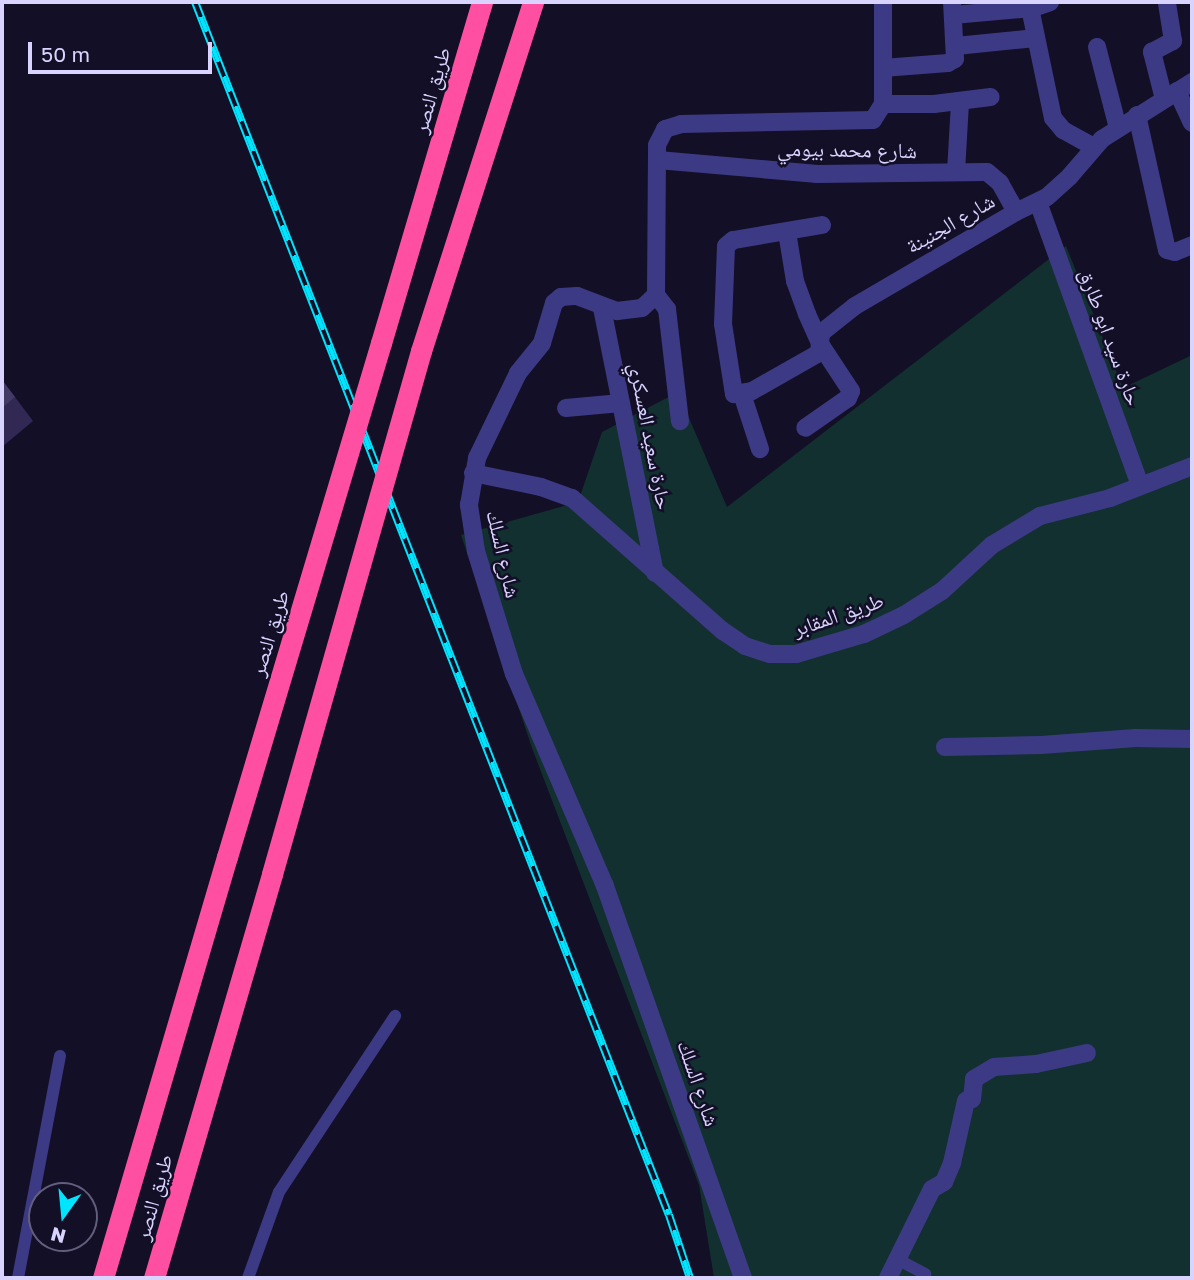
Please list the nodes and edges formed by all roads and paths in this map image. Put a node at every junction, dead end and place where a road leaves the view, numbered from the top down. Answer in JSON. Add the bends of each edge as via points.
{"nodes":[{"id":1,"x":482,"y":2,"type":"edge"},
{"id":2,"x":533,"y":2,"type":"edge"},
{"id":3,"x":883,"y":2,"type":"edge"},
{"id":4,"x":1050,"y":2,"type":"edge"},
{"id":5,"x":1167,"y":2,"type":"edge"},
{"id":6,"x":953,"y":8,"type":"edge"},
{"id":7,"x":1030,"y":8,"type":"junction"},
{"id":8,"x":1036,"y":38,"type":"junction"},
{"id":9,"x":956,"y":46,"type":"junction"},
{"id":10,"x":1097,"y":47,"type":"dead end"},
{"id":11,"x":883,"y":68,"type":"junction"},
{"id":12,"x":1178,"y":91,"type":"edge"},
{"id":13,"x":991,"y":97,"type":"dead end"},
{"id":14,"x":960,"y":102,"type":"junction"},
{"id":15,"x":883,"y":104,"type":"junction"},
{"id":16,"x":1137,"y":115,"type":"junction"},
{"id":17,"x":1192,"y":123,"type":"edge"},
{"id":18,"x":1118,"y":128,"type":"junction"},
{"id":19,"x":1094,"y":147,"type":"junction"},
{"id":20,"x":657,"y":160,"type":"junction"},
{"id":21,"x":956,"y":172,"type":"junction"},
{"id":22,"x":1038,"y":202,"type":"junction"},
{"id":23,"x":1016,"y":212,"type":"junction"},
{"id":24,"x":822,"y":225,"type":"dead end"},
{"id":25,"x":787,"y":232,"type":"junction"},
{"id":26,"x":1192,"y":245,"type":"edge"},
{"id":27,"x":656,"y":295,"type":"junction"},
{"id":28,"x":602,"y":308,"type":"junction"},
{"id":29,"x":822,"y":347,"type":"junction"},
{"id":30,"x":738,"y":394,"type":"junction"},
{"id":31,"x":621,"y":404,"type":"junction"},
{"id":32,"x":566,"y":408,"type":"dead end"},
{"id":33,"x":680,"y":421,"type":"dead end"},
{"id":34,"x":805,"y":428,"type":"dead end"},
{"id":35,"x":760,"y":449,"type":"dead end"},
{"id":36,"x":1192,"y":466,"type":"edge"},
{"id":37,"x":473,"y":472,"type":"junction"},
{"id":38,"x":1140,"y":486,"type":"junction"},
{"id":39,"x":655,"y":573,"type":"junction"},
{"id":40,"x":1192,"y":740,"type":"edge"},
{"id":41,"x":945,"y":747,"type":"dead end"},
{"id":42,"x":395,"y":1016,"type":"dead end"},
{"id":43,"x":1087,"y":1053,"type":"dead end"},
{"id":44,"x":60,"y":1056,"type":"dead end"},
{"id":45,"x":897,"y":1259,"type":"junction"},
{"id":46,"x":925,"y":1274,"type":"dead end"},
{"id":47,"x":18,"y":1278,"type":"edge"},
{"id":48,"x":103,"y":1278,"type":"edge"},
{"id":49,"x":154,"y":1278,"type":"edge"},
{"id":50,"x":247,"y":1278,"type":"edge"},
{"id":51,"x":743,"y":1278,"type":"edge"},
{"id":52,"x":888,"y":1278,"type":"edge"}],
"edges":[{"from":1,"to":48,"type":"highway","name":"طريق النصر","bridge":true},
{"from":2,"to":49,"type":"highway","name":"طريق النصر","bridge":true,"via":[[421,351]]},
{"from":3,"to":11,"type":"street"},
{"from":4,"to":7,"type":"street"},
{"from":5,"to":12,"type":"street","via":[[1173,41],[1152,52]]},
{"from":6,"to":7,"type":"street"},
{"from":6,"to":9,"type":"street"},
{"from":7,"to":8,"type":"street"},
{"from":8,"to":9,"type":"street"},
{"from":8,"to":19,"type":"street","via":[[1053,118],[1063,130]]},
{"from":9,"to":11,"type":"street","via":[[952,62]]},
{"from":10,"to":18,"type":"street"},
{"from":11,"to":15,"type":"street"},
{"from":12,"to":16,"type":"street","name":"شارع الجنينة"},
{"from":12,"to":17,"type":"street"},
{"from":13,"to":14,"type":"street"},
{"from":14,"to":15,"type":"street"},
{"from":14,"to":21,"type":"street"},
{"from":15,"to":20,"type":"street","via":[[878,116],[867,121],[673,125],[659,136]]},
{"from":16,"to":18,"type":"street","name":"شارع الجنينة"},
{"from":16,"to":26,"type":"street","via":[[1167,250],[1175,252]]},
{"from":18,"to":19,"type":"street","name":"شارع الجنينة"},
{"from":19,"to":22,"type":"street","name":"شارع الجنينة","via":[[1059,187]]},
{"from":20,"to":21,"type":"street","name":"شارع محمد بيومي","via":[[817,174]]},
{"from":20,"to":27,"type":"street"},
{"from":21,"to":23,"type":"street","name":"شارع محمد بيومي","via":[[995,176]]},
{"from":22,"to":23,"type":"street","name":"شارع الجنينة"},
{"from":22,"to":38,"type":"street","name":"حارة سيد ابو طارق"},
{"from":23,"to":29,"type":"street","name":"شارع الجنينة","via":[[855,306],[821,332]]},
{"from":24,"to":25,"type":"street"},
{"from":25,"to":29,"type":"street","via":[[795,281]]},
{"from":25,"to":30,"type":"street","via":[[733,240],[724,250],[723,324]]},
{"from":27,"to":28,"type":"street","name":"شارع السلك","via":[[642,308]]},
{"from":27,"to":33,"type":"street","via":[[667,309]]},
{"from":28,"to":31,"type":"street","name":"حارة سعيد العسكري"},
{"from":28,"to":37,"type":"street","name":"شارع السلك","via":[[577,296],[554,303],[542,343],[518,373]]},
{"from":29,"to":30,"type":"street","name":"شارع الجنينة","via":[[816,355]]},
{"from":29,"to":34,"type":"street","via":[[850,395]]},
{"from":30,"to":35,"type":"street"},
{"from":31,"to":32,"type":"street"},
{"from":31,"to":39,"type":"street","name":"حارة سعيد العسكري"},
{"from":36,"to":38,"type":"street","name":"طريق المقابر"},
{"from":37,"to":39,"type":"street","name":"طريق المقابر","via":[[572,498]]},
{"from":37,"to":51,"type":"street","name":"شارع السلك","via":[[469,505],[476,551],[504,643],[605,886]]},
{"from":38,"to":39,"type":"street","name":"طريق المقابر","via":[[1015,528],[942,591],[904,615],[864,634],[796,654],[770,654],[745,646]]},
{"from":40,"to":41,"type":"street","via":[[1136,738]]},
{"from":42,"to":50,"type":"lane","via":[[279,1192]]},
{"from":43,"to":45,"type":"street","via":[[994,1067],[974,1079],[972,1099],[966,1101],[944,1182],[932,1189]]},
{"from":44,"to":47,"type":"lane"},
{"from":45,"to":46,"type":"lane"},
{"from":45,"to":52,"type":"street"}]}
